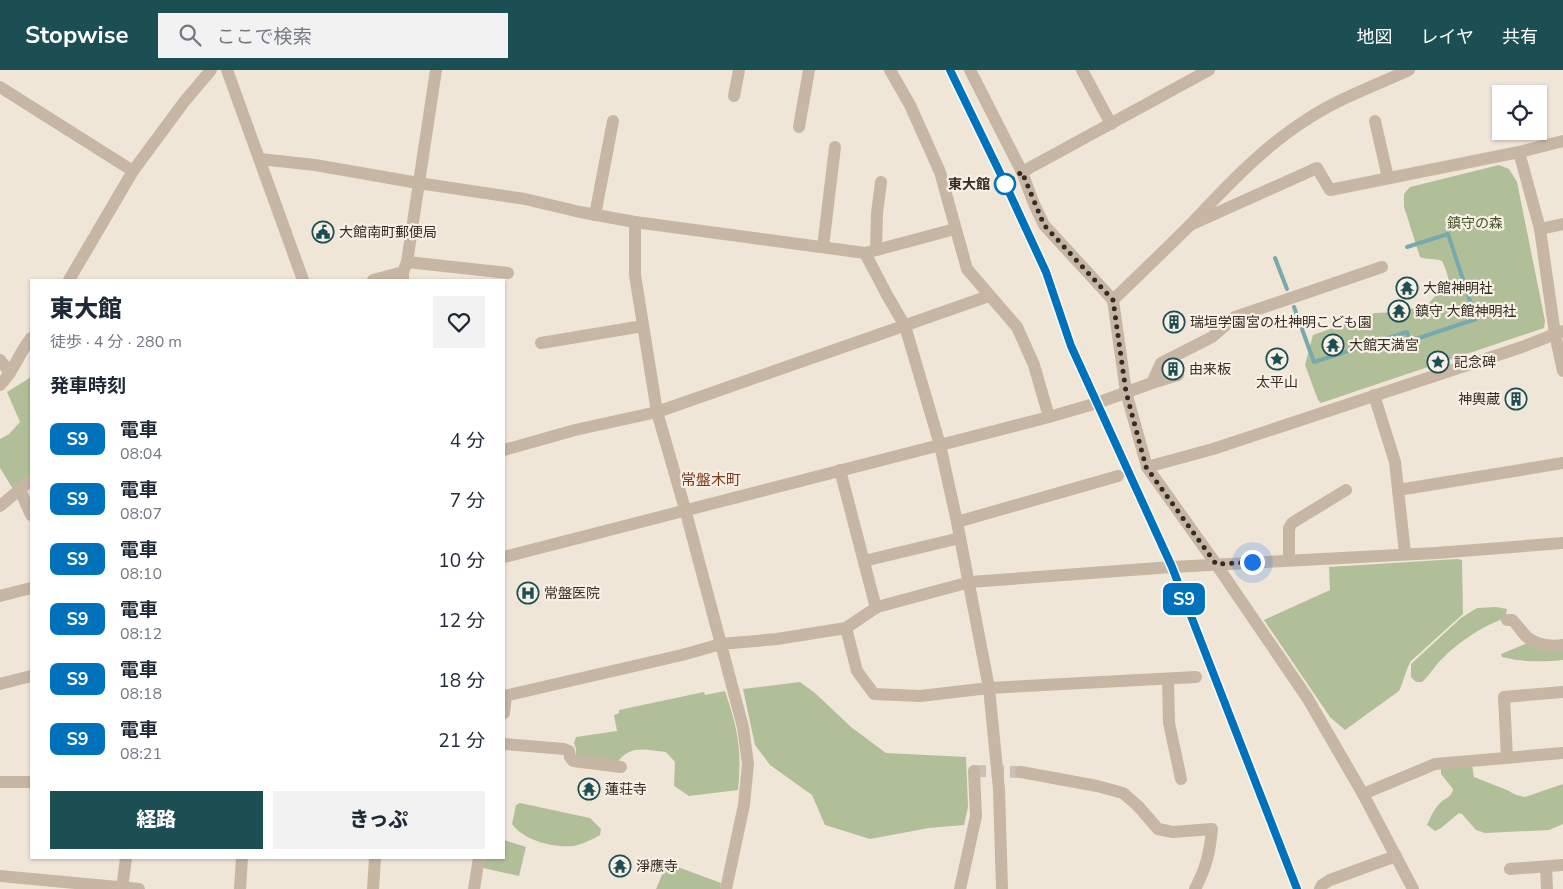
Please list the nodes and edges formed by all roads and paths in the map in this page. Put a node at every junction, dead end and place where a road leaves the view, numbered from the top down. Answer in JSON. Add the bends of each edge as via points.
{"nodes":[{"id":1,"x":211,"y":70,"type":"edge"},
{"id":2,"x":227,"y":70,"type":"edge"},
{"id":3,"x":436,"y":70,"type":"edge"},
{"id":4,"x":739,"y":70,"type":"edge"},
{"id":5,"x":809,"y":70,"type":"edge"},
{"id":6,"x":890,"y":70,"type":"edge"},
{"id":7,"x":970,"y":70,"type":"edge"},
{"id":8,"x":1082,"y":70,"type":"edge"},
{"id":9,"x":1209,"y":70,"type":"edge"},
{"id":10,"x":1409,"y":70,"type":"edge"},
{"id":11,"x":1195,"y":73,"type":"edge"},
{"id":12,"x":0,"y":88,"type":"edge"},
{"id":13,"x":734,"y":96,"type":"dead end"},
{"id":14,"x":613,"y":121,"type":"dead end"},
{"id":15,"x":1375,"y":121,"type":"dead end"},
{"id":16,"x":1111,"y":124,"type":"junction"},
{"id":17,"x":799,"y":127,"type":"dead end"},
{"id":18,"x":1563,"y":140,"type":"edge"},
{"id":19,"x":835,"y":147,"type":"dead end"},
{"id":20,"x":1519,"y":152,"type":"junction"},
{"id":21,"x":260,"y":159,"type":"junction"},
{"id":22,"x":133,"y":171,"type":"junction"},
{"id":23,"x":1022,"y":172,"type":"junction"},
{"id":24,"x":1388,"y":178,"type":"junction"},
{"id":25,"x":881,"y":182,"type":"dead end"},
{"id":26,"x":418,"y":183,"type":"junction"},
{"id":27,"x":596,"y":215,"type":"junction"},
{"id":28,"x":635,"y":222,"type":"junction"},
{"id":29,"x":1563,"y":224,"type":"edge"},
{"id":30,"x":1190,"y":225,"type":"junction"},
{"id":31,"x":956,"y":229,"type":"junction"},
{"id":32,"x":1540,"y":229,"type":"junction"},
{"id":33,"x":823,"y":247,"type":"junction"},
{"id":34,"x":871,"y":251,"type":"junction"},
{"id":35,"x":1382,"y":267,"type":"dead end"},
{"id":36,"x":404,"y":271,"type":"edge"},
{"id":37,"x":508,"y":273,"type":"dead end"},
{"id":38,"x":70,"y":279,"type":"edge"},
{"id":39,"x":302,"y":279,"type":"edge"},
{"id":40,"x":376,"y":279,"type":"edge"},
{"id":41,"x":989,"y":296,"type":"junction"},
{"id":42,"x":1113,"y":300,"type":"junction"},
{"id":43,"x":643,"y":326,"type":"junction"},
{"id":44,"x":906,"y":326,"type":"junction"},
{"id":45,"x":1559,"y":333,"type":"edge"},
{"id":46,"x":30,"y":339,"type":"edge"},
{"id":47,"x":541,"y":343,"type":"dead end"},
{"id":48,"x":0,"y":360,"type":"edge"},
{"id":49,"x":1563,"y":370,"type":"edge"},
{"id":50,"x":10,"y":373,"type":"junction"},
{"id":51,"x":1178,"y":375,"type":"dead end"},
{"id":52,"x":1152,"y":383,"type":"junction"},
{"id":53,"x":0,"y":385,"type":"edge"},
{"id":54,"x":1126,"y":392,"type":"junction"},
{"id":55,"x":1374,"y":395,"type":"junction"},
{"id":56,"x":657,"y":412,"type":"junction"},
{"id":57,"x":1049,"y":417,"type":"junction"},
{"id":58,"x":940,"y":445,"type":"junction"},
{"id":59,"x":505,"y":450,"type":"edge"},
{"id":60,"x":1563,"y":463,"type":"edge"},
{"id":61,"x":1146,"y":467,"type":"junction"},
{"id":62,"x":840,"y":470,"type":"junction"},
{"id":63,"x":1118,"y":476,"type":"dead end"},
{"id":64,"x":30,"y":481,"type":"edge"},
{"id":65,"x":20,"y":490,"type":"junction"},
{"id":66,"x":1346,"y":490,"type":"dead end"},
{"id":67,"x":1398,"y":490,"type":"junction"},
{"id":68,"x":0,"y":506,"type":"edge"},
{"id":69,"x":685,"y":509,"type":"junction"},
{"id":70,"x":30,"y":513,"type":"edge"},
{"id":71,"x":957,"y":522,"type":"junction"},
{"id":72,"x":960,"y":538,"type":"junction"},
{"id":73,"x":1563,"y":543,"type":"edge"},
{"id":74,"x":1405,"y":553,"type":"junction"},
{"id":75,"x":505,"y":557,"type":"edge"},
{"id":76,"x":1289,"y":560,"type":"junction"},
{"id":77,"x":864,"y":561,"type":"junction"},
{"id":78,"x":1216,"y":564,"type":"junction"},
{"id":79,"x":970,"y":582,"type":"junction"},
{"id":80,"x":30,"y":588,"type":"edge"},
{"id":81,"x":0,"y":596,"type":"edge"},
{"id":82,"x":876,"y":608,"type":"junction"},
{"id":83,"x":1507,"y":620,"type":"dead end"},
{"id":84,"x":846,"y":628,"type":"junction"},
{"id":85,"x":721,"y":644,"type":"junction"},
{"id":86,"x":1563,"y":645,"type":"edge"},
{"id":87,"x":30,"y":676,"type":"edge"},
{"id":88,"x":1196,"y":677,"type":"dead end"},
{"id":89,"x":1168,"y":679,"type":"junction"},
{"id":90,"x":0,"y":684,"type":"edge"},
{"id":91,"x":988,"y":688,"type":"junction"},
{"id":92,"x":1563,"y":692,"type":"edge"},
{"id":93,"x":505,"y":696,"type":"edge"},
{"id":94,"x":505,"y":744,"type":"edge"},
{"id":95,"x":1563,"y":754,"type":"edge"},
{"id":96,"x":1507,"y":758,"type":"junction"},
{"id":97,"x":621,"y":767,"type":"dead end"},
{"id":98,"x":974,"y":771,"type":"dead end"},
{"id":99,"x":1021,"y":772,"type":"tunnel mouth"},
{"id":100,"x":1182,"y":779,"type":"dead end"},
{"id":101,"x":0,"y":782,"type":"edge"},
{"id":102,"x":30,"y":782,"type":"edge"},
{"id":103,"x":1363,"y":794,"type":"junction"},
{"id":104,"x":1396,"y":856,"type":"junction"},
{"id":105,"x":126,"y":859,"type":"edge"},
{"id":106,"x":242,"y":859,"type":"edge"},
{"id":107,"x":375,"y":859,"type":"edge"},
{"id":108,"x":479,"y":859,"type":"edge"},
{"id":109,"x":1563,"y":865,"type":"edge"},
{"id":110,"x":1546,"y":866,"type":"junction"},
{"id":111,"x":1510,"y":869,"type":"dead end"},
{"id":112,"x":0,"y":876,"type":"edge"},
{"id":113,"x":122,"y":888,"type":"edge"},
{"id":114,"x":139,"y":889,"type":"edge"},
{"id":115,"x":240,"y":889,"type":"edge"},
{"id":116,"x":372,"y":889,"type":"edge"},
{"id":117,"x":474,"y":889,"type":"edge"},
{"id":118,"x":726,"y":889,"type":"edge"},
{"id":119,"x":960,"y":889,"type":"edge"},
{"id":120,"x":1002,"y":889,"type":"edge"},
{"id":121,"x":1195,"y":889,"type":"edge"},
{"id":122,"x":1320,"y":889,"type":"edge"},
{"id":123,"x":1413,"y":889,"type":"edge"},
{"id":124,"x":1547,"y":889,"type":"edge"}],
"edges":[{"from":1,"to":22,"type":"street"},
{"from":2,"to":21,"type":"street"},
{"from":3,"to":26,"type":"street"},
{"from":4,"to":13,"type":"street"},
{"from":5,"to":17,"type":"street"},
{"from":6,"to":31,"type":"street","via":[[910,105],[940,172]]},
{"from":7,"to":23,"type":"street"},
{"from":8,"to":16,"type":"street"},
{"from":9,"to":11,"type":"street"},
{"from":10,"to":30,"type":"street","via":[[1337,102],[1306,120],[1265,150]]},
{"from":11,"to":16,"type":"street"},
{"from":12,"to":22,"type":"street"},
{"from":14,"to":27,"type":"street"},
{"from":15,"to":24,"type":"street"},
{"from":16,"to":23,"type":"street"},
{"from":18,"to":20,"type":"street"},
{"from":19,"to":33,"type":"street"},
{"from":20,"to":24,"type":"street"},
{"from":20,"to":32,"type":"street"},
{"from":21,"to":26,"type":"street"},
{"from":21,"to":39,"type":"street"},
{"from":22,"to":38,"type":"street"},
{"from":23,"to":42,"type":"street","via":[[1044,225]]},
{"from":24,"to":30,"type":"street","via":[[1330,190],[1317,168]]},
{"from":25,"to":34,"type":"street"},
{"from":26,"to":27,"type":"street","via":[[525,199]]},
{"from":26,"to":36,"type":"street"},
{"from":27,"to":28,"type":"street"},
{"from":28,"to":33,"type":"street"},
{"from":28,"to":43,"type":"street","via":[[635,275]]},
{"from":29,"to":32,"type":"street"},
{"from":30,"to":42,"type":"street"},
{"from":31,"to":34,"type":"street"},
{"from":31,"to":41,"type":"street","via":[[967,269]]},
{"from":32,"to":45,"type":"street"},
{"from":33,"to":34,"type":"street"},
{"from":34,"to":44,"type":"street","via":[[887,295]]},
{"from":35,"to":52,"type":"street","via":[[1235,317],[1212,337],[1161,363]]},
{"from":36,"to":37,"type":"street"},
{"from":36,"to":40,"type":"street"},
{"from":41,"to":44,"type":"street"},
{"from":41,"to":57,"type":"street","via":[[1017,327],[1034,365]]},
{"from":42,"to":54,"type":"street"},
{"from":43,"to":47,"type":"street"},
{"from":43,"to":56,"type":"street"},
{"from":44,"to":56,"type":"street"},
{"from":44,"to":58,"type":"street"},
{"from":45,"to":49,"type":"street"},
{"from":45,"to":55,"type":"street"},
{"from":46,"to":50,"type":"street"},
{"from":48,"to":50,"type":"street"},
{"from":50,"to":53,"type":"street"},
{"from":51,"to":52,"type":"street"},
{"from":52,"to":54,"type":"street"},
{"from":54,"to":57,"type":"street"},
{"from":54,"to":61,"type":"street"},
{"from":55,"to":61,"type":"street","via":[[1213,449]]},
{"from":55,"to":67,"type":"street","via":[[1395,462]]},
{"from":56,"to":59,"type":"street"},
{"from":56,"to":69,"type":"street"},
{"from":57,"to":58,"type":"street"},
{"from":58,"to":62,"type":"street"},
{"from":58,"to":71,"type":"street"},
{"from":60,"to":67,"type":"street"},
{"from":61,"to":78,"type":"street"},
{"from":62,"to":69,"type":"street"},
{"from":62,"to":77,"type":"street"},
{"from":63,"to":71,"type":"street"},
{"from":64,"to":65,"type":"street"},
{"from":65,"to":68,"type":"street"},
{"from":65,"to":70,"type":"street"},
{"from":66,"to":76,"type":"street","via":[[1292,523],[1289,528]]},
{"from":67,"to":74,"type":"street"},
{"from":69,"to":75,"type":"street"},
{"from":69,"to":85,"type":"street"},
{"from":71,"to":72,"type":"street"},
{"from":72,"to":77,"type":"street"},
{"from":72,"to":79,"type":"street"},
{"from":73,"to":74,"type":"street"},
{"from":74,"to":76,"type":"street"},
{"from":76,"to":78,"type":"street"},
{"from":77,"to":82,"type":"street"},
{"from":78,"to":79,"type":"street"},
{"from":78,"to":103,"type":"street","via":[[1308,699]]},
{"from":79,"to":82,"type":"street"},
{"from":79,"to":91,"type":"street"},
{"from":80,"to":81,"type":"street"},
{"from":82,"to":84,"type":"street"},
{"from":83,"to":86,"type":"street","via":[[1512,620],[1528,638],[1541,644]]},
{"from":84,"to":85,"type":"street"},
{"from":84,"to":91,"type":"street","via":[[857,671],[874,694],[920,696]]},
{"from":85,"to":93,"type":"street"},
{"from":85,"to":118,"type":"street","via":[[743,727],[748,764],[744,805]]},
{"from":87,"to":90,"type":"street"},
{"from":88,"to":89,"type":"street"},
{"from":89,"to":91,"type":"street"},
{"from":89,"to":100,"type":"street","via":[[1168,723]]},
{"from":91,"to":120,"type":"street","via":[[1000,789]]},
{"from":92,"to":96,"type":"street","via":[[1504,697]]},
{"from":94,"to":97,"type":"street","via":[[564,749],[573,761]]},
{"from":95,"to":96,"type":"street"},
{"from":96,"to":103,"type":"street","via":[[1435,764]]},
{"from":98,"to":119,"type":"street","via":[[976,816]]},
{"from":99,"to":121,"type":"street","via":[[1123,793],[1158,829],[1173,832],[1212,829],[1210,850]]},
{"from":101,"to":102,"type":"street"},
{"from":103,"to":104,"type":"street"},
{"from":104,"to":122,"type":"street","via":[[1330,880]]},
{"from":104,"to":123,"type":"street"},
{"from":105,"to":113,"type":"street"},
{"from":106,"to":115,"type":"street"},
{"from":107,"to":116,"type":"street"},
{"from":108,"to":117,"type":"street"},
{"from":109,"to":110,"type":"street"},
{"from":110,"to":111,"type":"street"},
{"from":110,"to":124,"type":"street"},
{"from":112,"to":113,"type":"street"},
{"from":113,"to":114,"type":"street"}]}
